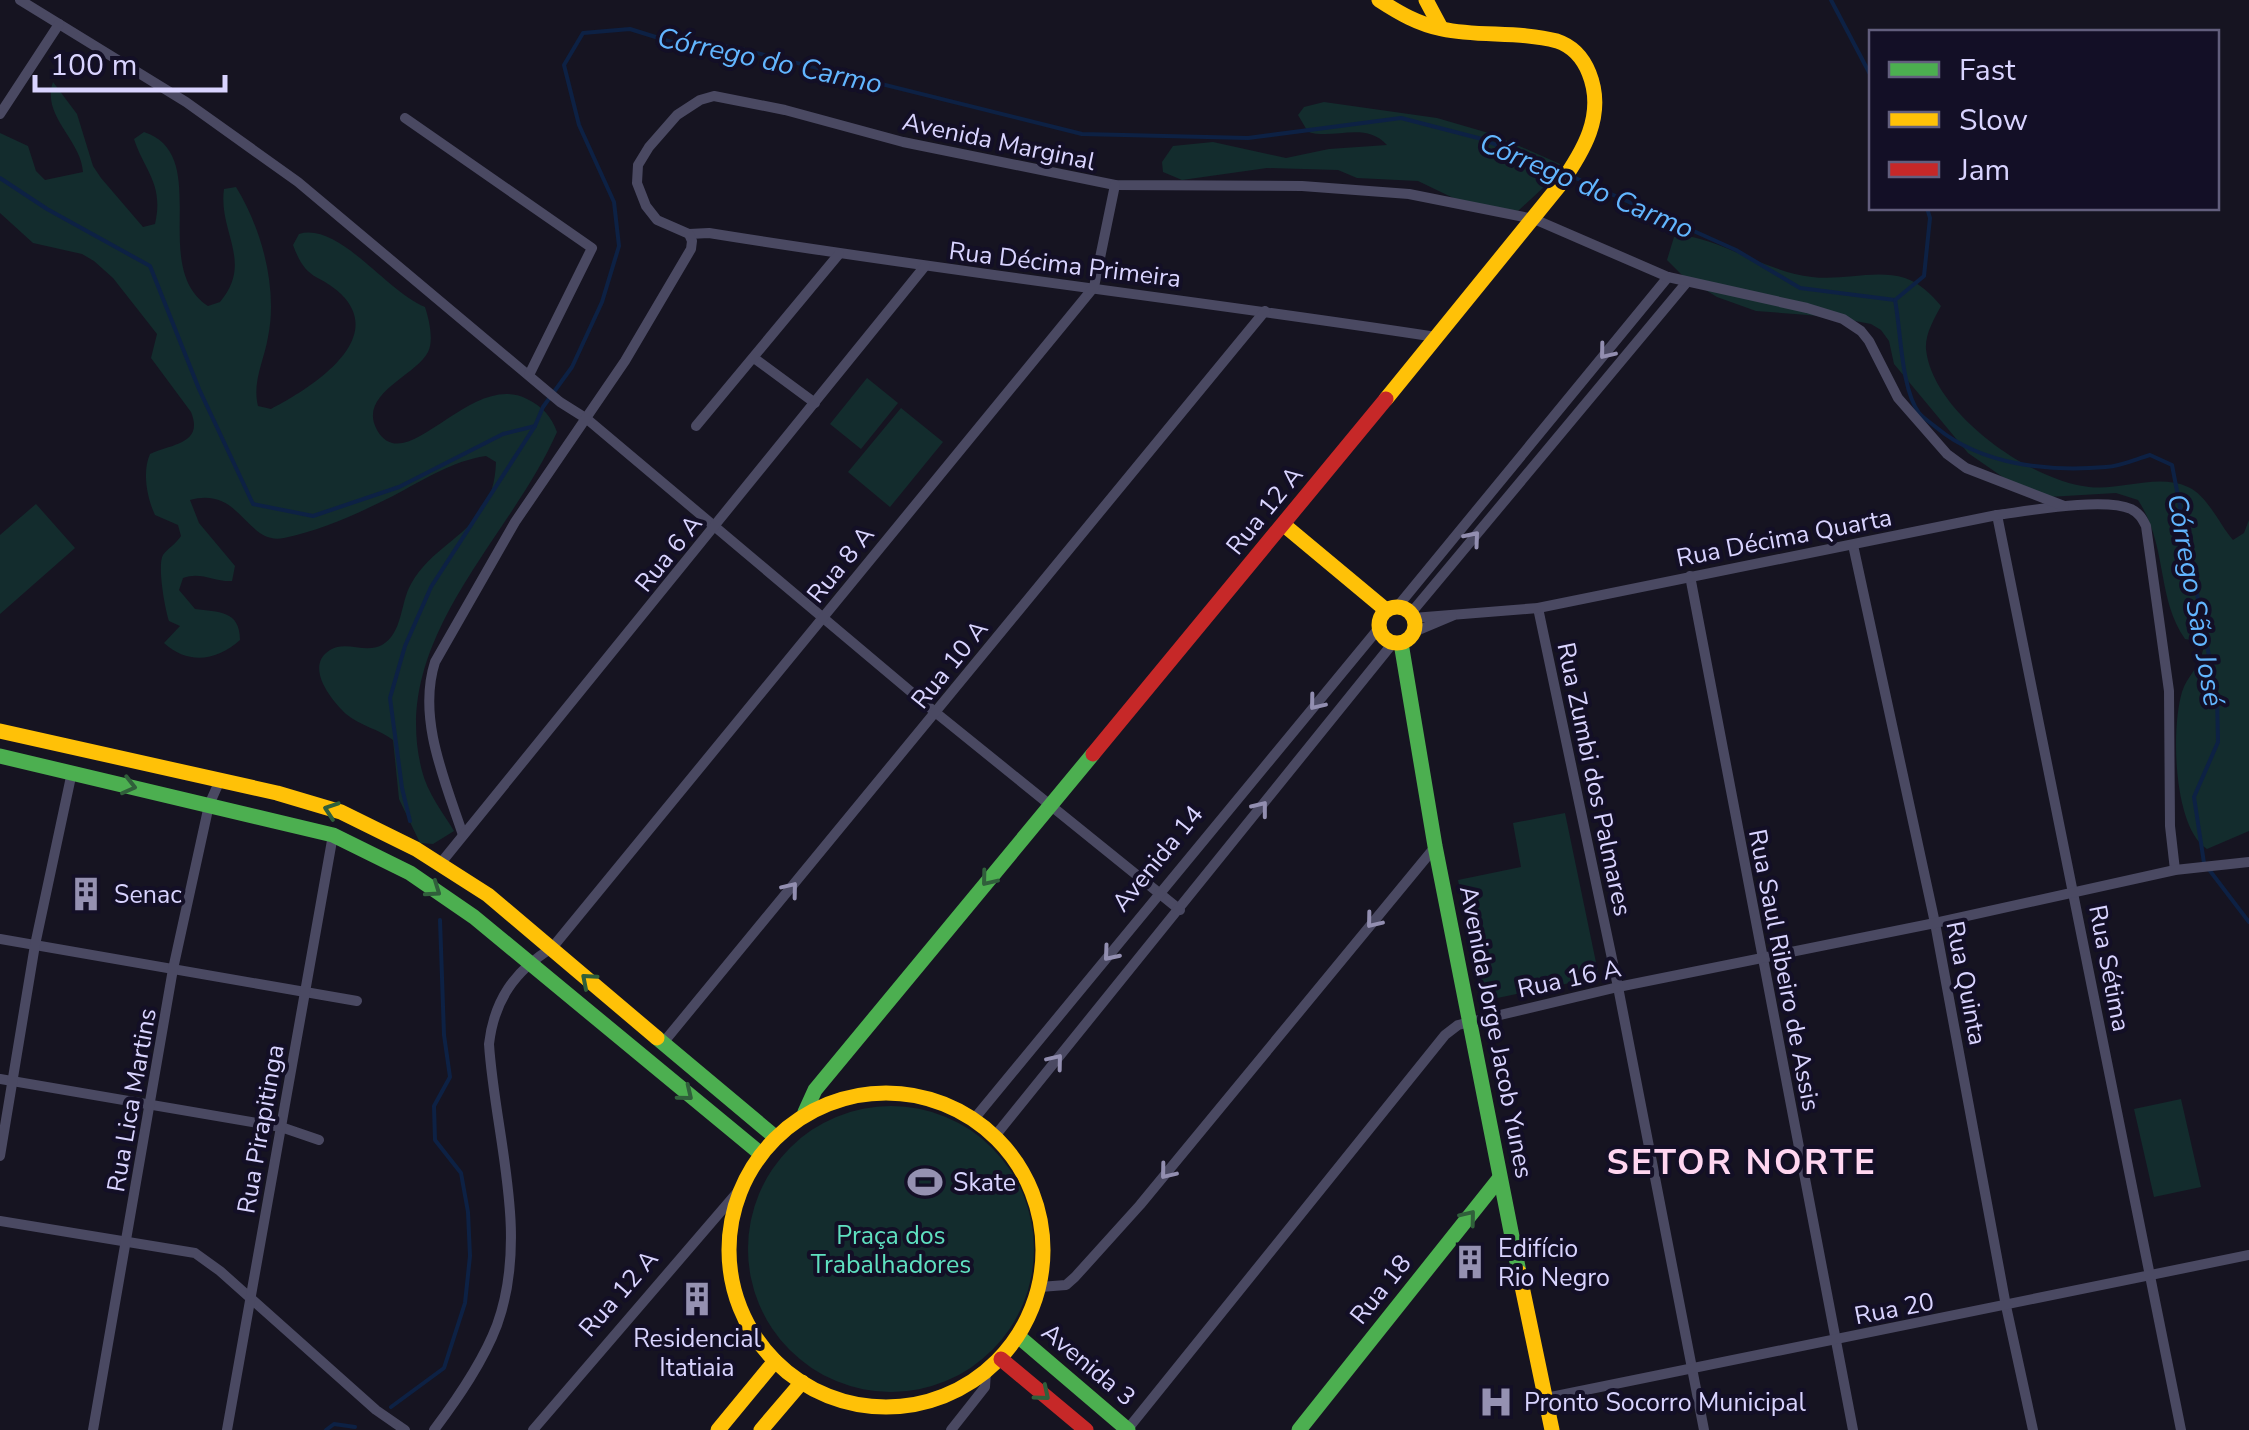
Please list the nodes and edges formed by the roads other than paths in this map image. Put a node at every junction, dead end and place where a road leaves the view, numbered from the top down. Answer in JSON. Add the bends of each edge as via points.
{"nodes":[{"id":1,"x":20,"y":0,"type":"edge"},
{"id":2,"x":1379,"y":0,"type":"edge"},
{"id":3,"x":1426,"y":0,"type":"edge"},
{"id":4,"x":59,"y":24,"type":"junction"},
{"id":5,"x":1440,"y":28,"type":"junction"},
{"id":6,"x":0,"y":114,"type":"edge"},
{"id":7,"x":405,"y":118,"type":"dead end"},
{"id":8,"x":1115,"y":185,"type":"junction"},
{"id":9,"x":1534,"y":220,"type":"junction"},
{"id":10,"x":688,"y":234,"type":"junction"},
{"id":11,"x":839,"y":254,"type":"junction"},
{"id":12,"x":925,"y":266,"type":"junction"},
{"id":13,"x":1668,"y":277,"type":"junction"},
{"id":14,"x":1687,"y":282,"type":"junction"},
{"id":15,"x":1094,"y":287,"type":"junction"},
{"id":16,"x":1265,"y":311,"type":"junction"},
{"id":17,"x":1436,"y":337,"type":"junction"},
{"id":18,"x":754,"y":358,"type":"junction"},
{"id":19,"x":529,"y":374,"type":"junction"},
{"id":20,"x":815,"y":403,"type":"junction"},
{"id":21,"x":587,"y":419,"type":"junction"},
{"id":22,"x":696,"y":426,"type":"dead end"},
{"id":23,"x":2064,"y":506,"type":"junction"},
{"id":24,"x":1997,"y":514,"type":"junction"},
{"id":25,"x":1284,"y":525,"type":"junction"},
{"id":26,"x":714,"y":528,"type":"junction"},
{"id":27,"x":1853,"y":545,"type":"junction"},
{"id":28,"x":1690,"y":576,"type":"junction"},
{"id":29,"x":1538,"y":608,"type":"junction"},
{"id":30,"x":822,"y":617,"type":"junction"},
{"id":31,"x":1402,"y":623,"type":"junction"},
{"id":32,"x":1379,"y":628,"type":"joint"},
{"id":33,"x":935,"y":712,"type":"junction"},
{"id":34,"x":0,"y":732,"type":"edge"},
{"id":35,"x":0,"y":756,"type":"edge"},
{"id":36,"x":72,"y":772,"type":"junction"},
{"id":37,"x":220,"y":780,"type":"junction"},
{"id":38,"x":1050,"y":804,"type":"junction"},
{"id":39,"x":208,"y":806,"type":"junction"},
{"id":40,"x":333,"y":834,"type":"junction"},
{"id":41,"x":463,"y":836,"type":"junction"},
{"id":42,"x":1435,"y":846,"type":"junction"},
{"id":43,"x":2245,"y":862,"type":"edge"},
{"id":44,"x":440,"y":864,"type":"junction"},
{"id":45,"x":2176,"y":870,"type":"junction"},
{"id":46,"x":2075,"y":893,"type":"junction"},
{"id":47,"x":1160,"y":894,"type":"junction"},
{"id":48,"x":1180,"y":910,"type":"junction"},
{"id":49,"x":1936,"y":924,"type":"junction"},
{"id":50,"x":0,"y":940,"type":"edge"},
{"id":51,"x":35,"y":946,"type":"junction"},
{"id":52,"x":552,"y":948,"type":"junction"},
{"id":53,"x":1763,"y":959,"type":"junction"},
{"id":54,"x":532,"y":964,"type":"junction"},
{"id":55,"x":173,"y":969,"type":"junction"},
{"id":56,"x":1618,"y":987,"type":"junction"},
{"id":57,"x":305,"y":992,"type":"junction"},
{"id":58,"x":356,"y":1001,"type":"dead end"},
{"id":59,"x":1470,"y":1020,"type":"junction"},
{"id":60,"x":663,"y":1043,"type":"junction"},
{"id":61,"x":6,"y":1081,"type":"edge"},
{"id":62,"x":151,"y":1105,"type":"junction"},
{"id":63,"x":804,"y":1112,"type":"junction"},
{"id":64,"x":974,"y":1119,"type":"junction"},
{"id":65,"x":281,"y":1127,"type":"junction"},
{"id":66,"x":774,"y":1136,"type":"junction"},
{"id":67,"x":995,"y":1136,"type":"junction"},
{"id":68,"x":319,"y":1140,"type":"dead end"},
{"id":69,"x":761,"y":1154,"type":"junction"},
{"id":70,"x":0,"y":1156,"type":"edge"},
{"id":71,"x":1499,"y":1179,"type":"junction"},
{"id":72,"x":741,"y":1188,"type":"junction"},
{"id":73,"x":0,"y":1222,"type":"edge"},
{"id":74,"x":126,"y":1243,"type":"junction"},
{"id":75,"x":2249,"y":1255,"type":"edge"},
{"id":76,"x":2150,"y":1277,"type":"junction"},
{"id":77,"x":1040,"y":1286,"type":"junction"},
{"id":78,"x":250,"y":1298,"type":"junction"},
{"id":79,"x":2006,"y":1306,"type":"junction"},
{"id":80,"x":1018,"y":1336,"type":"junction"},
{"id":81,"x":1835,"y":1340,"type":"junction"},
{"id":82,"x":1001,"y":1359,"type":"junction"},
{"id":83,"x":775,"y":1361,"type":"junction"},
{"id":84,"x":1692,"y":1368,"type":"junction"},
{"id":85,"x":986,"y":1370,"type":"junction"},
{"id":86,"x":802,"y":1382,"type":"junction"},
{"id":87,"x":1546,"y":1398,"type":"junction"},
{"id":88,"x":93,"y":1430,"type":"edge"},
{"id":89,"x":227,"y":1430,"type":"edge"},
{"id":90,"x":405,"y":1430,"type":"edge"},
{"id":91,"x":434,"y":1430,"type":"edge"},
{"id":92,"x":533,"y":1430,"type":"edge"},
{"id":93,"x":718,"y":1430,"type":"edge"},
{"id":94,"x":761,"y":1430,"type":"edge"},
{"id":95,"x":951,"y":1430,"type":"edge"},
{"id":96,"x":1086,"y":1430,"type":"edge"},
{"id":97,"x":1128,"y":1430,"type":"edge"},
{"id":98,"x":1300,"y":1430,"type":"edge"},
{"id":99,"x":1552,"y":1430,"type":"edge"},
{"id":100,"x":1704,"y":1430,"type":"edge"},
{"id":101,"x":1853,"y":1430,"type":"edge"},
{"id":102,"x":2033,"y":1430,"type":"edge"},
{"id":103,"x":2182,"y":1430,"type":"edge"}],
"edges":[{"from":1,"to":4,"type":"street"},
{"from":2,"to":5,"type":"main road","name":"Rua 12 A","via":[[1411,21]]},
{"from":3,"to":5,"type":"main road"},
{"from":4,"to":6,"type":"street"},
{"from":4,"to":19,"type":"street","via":[[298,182]]},
{"from":5,"to":9,"type":"main road","name":"Rua 12 A","via":[[1564,44],[1592,78],[1596,110],[1589,140]]},
{"from":7,"to":19,"type":"street","via":[[592,248]]},
{"from":8,"to":9,"type":"street","name":"Avenida Marginal","via":[[1391,192]]},
{"from":8,"to":10,"type":"street","name":"Avenida Marginal","via":[[714,96],[677,115],[638,165],[636,183],[646,206],[657,220]]},
{"from":8,"to":15,"type":"street","name":"Rua 8 A"},
{"from":9,"to":13,"type":"street","name":"Avenida Marginal"},
{"from":9,"to":17,"type":"main road","name":"Rua 12 A"},
{"from":10,"to":11,"type":"street","name":"Rua Décima Primeira"},
{"from":10,"to":21,"type":"street","via":[[691,248],[681,268]]},
{"from":11,"to":12,"type":"street","name":"Rua Décima Primeira"},
{"from":11,"to":18,"type":"street"},
{"from":12,"to":15,"type":"street","name":"Rua Décima Primeira"},
{"from":12,"to":20,"type":"street","name":"Rua 6 A"},
{"from":13,"to":14,"type":"street","name":"Avenida Marginal"},
{"from":13,"to":31,"type":"street","name":"Avenida 14","one_way":true},
{"from":14,"to":23,"type":"street","name":"Avenida Marginal","via":[[1843,319],[1869,341],[1898,398],[1946,454]]},
{"from":31,"to":14,"type":"street","name":"Avenida 14","one_way":true},
{"from":15,"to":16,"type":"street","name":"Rua Décima Primeira"},
{"from":15,"to":30,"type":"street","name":"Rua 8 A"},
{"from":16,"to":17,"type":"street","name":"Rua Décima Primeira"},
{"from":16,"to":33,"type":"street","name":"Rua 10 A"},
{"from":17,"to":25,"type":"main road","name":"Rua 12 A"},
{"from":18,"to":20,"type":"street"},
{"from":18,"to":22,"type":"street"},
{"from":19,"to":21,"type":"street"},
{"from":20,"to":26,"type":"street","name":"Rua 6 A"},
{"from":21,"to":26,"type":"street"},
{"from":21,"to":41,"type":"street","via":[[515,522],[428,684],[426,706]]},
{"from":23,"to":24,"type":"street","name":"Rua Décima Quarta"},
{"from":23,"to":45,"type":"street","name":"Rua Décima Quarta","via":[[2118,505],[2146,526],[2169,691]]},
{"from":24,"to":27,"type":"street","name":"Rua Décima Quarta"},
{"from":24,"to":46,"type":"street","name":"Rua Sétima"},
{"from":25,"to":31,"type":"main road"},
{"from":25,"to":38,"type":"main road","name":"Rua 12 A"},
{"from":26,"to":30,"type":"street"},
{"from":26,"to":41,"type":"street","name":"Rua 6 A"},
{"from":27,"to":28,"type":"street","name":"Rua Décima Quarta"},
{"from":27,"to":49,"type":"street","name":"Rua Quinta"},
{"from":28,"to":29,"type":"street","name":"Rua Décima Quarta"},
{"from":28,"to":53,"type":"street","name":"Rua Saul Ribeiro de Assis"},
{"from":29,"to":31,"type":"street","name":"Rua Décima Quarta"},
{"from":29,"to":56,"type":"street","name":"Rua Zumbi dos Palmares"},
{"from":30,"to":33,"type":"street"},
{"from":30,"to":52,"type":"street","name":"Rua 8 A"},
{"from":31,"to":32,"type":"main road","name":"Avenida 14","via":[[1379,620]]},
{"from":31,"to":42,"type":"main road","name":"Avenida Jorge Jacob Yunes"},
{"from":48,"to":31,"type":"street","name":"Avenida 14","one_way":true},
{"from":32,"to":47,"type":"street","name":"Avenida 14","one_way":true},
{"from":33,"to":38,"type":"street"},
{"from":60,"to":33,"type":"street","name":"Rua 10 A","one_way":true},
{"from":34,"to":37,"type":"main road"},
{"from":35,"to":36,"type":"main road"},
{"from":36,"to":39,"type":"main road","one_way":true},
{"from":36,"to":51,"type":"street"},
{"from":37,"to":39,"type":"street","name":"Rua Lica Martins"},
{"from":44,"to":37,"type":"main road","one_way":true,"via":[[341,812]]},
{"from":38,"to":47,"type":"street"},
{"from":38,"to":63,"type":"main road","name":"Rua 12 A","one_way":true,"via":[[815,1090]]},
{"from":39,"to":40,"type":"main road"},
{"from":39,"to":55,"type":"street","name":"Rua Lica Martins"},
{"from":40,"to":54,"type":"main road","one_way":true,"via":[[410,873]]},
{"from":40,"to":57,"type":"street","name":"Rua Pirapitinga"},
{"from":41,"to":44,"type":"street","name":"Rua 6 A"},
{"from":42,"to":59,"type":"main road","name":"Avenida Jorge Jacob Yunes"},
{"from":42,"to":77,"type":"street","one_way":true,"via":[[1140,1206],[1076,1277]]},
{"from":43,"to":45,"type":"street","name":"Rua 16 A"},
{"from":44,"to":52,"type":"main road"},
{"from":45,"to":46,"type":"street","name":"Rua 16 A"},
{"from":46,"to":49,"type":"street","name":"Rua 16 A"},
{"from":46,"to":76,"type":"street","name":"Rua Sétima"},
{"from":47,"to":48,"type":"street"},
{"from":47,"to":64,"type":"street","name":"Avenida 14","one_way":true},
{"from":67,"to":48,"type":"street","name":"Avenida 14","one_way":true},
{"from":49,"to":53,"type":"street","name":"Rua 16 A"},
{"from":49,"to":79,"type":"street","name":"Rua Quinta"},
{"from":50,"to":51,"type":"street"},
{"from":51,"to":55,"type":"street"},
{"from":51,"to":61,"type":"street"},
{"from":52,"to":54,"type":"street","name":"Rua 8 A"},
{"from":60,"to":52,"type":"main road","one_way":true},
{"from":53,"to":56,"type":"street","name":"Rua 16 A"},
{"from":53,"to":81,"type":"street","name":"Rua Saul Ribeiro de Assis"},
{"from":54,"to":69,"type":"main road","one_way":true},
{"from":54,"to":91,"type":"street","name":"Rua 8 A","via":[[508,984],[489,1044],[511,1218],[504,1300],[473,1371]]},
{"from":55,"to":57,"type":"street"},
{"from":55,"to":62,"type":"street","name":"Rua Lica Martins"},
{"from":56,"to":59,"type":"street","name":"Rua 16 A"},
{"from":56,"to":84,"type":"street","name":"Rua Zumbi dos Palmares"},
{"from":57,"to":58,"type":"street"},
{"from":57,"to":65,"type":"street","name":"Rua Pirapitinga"},
{"from":59,"to":71,"type":"main road","name":"Avenida Jorge Jacob Yunes"},
{"from":59,"to":97,"type":"street","name":"Rua 16 A","via":[[1445,1036]]},
{"from":60,"to":66,"type":"main road"},
{"from":61,"to":62,"type":"street"},
{"from":61,"to":70,"type":"street"},
{"from":62,"to":65,"type":"street"},
{"from":62,"to":74,"type":"street","name":"Rua Lica Martins"},
{"from":63,"to":64,"type":"main road","via":[[887,1092],[932,1100]]},
{"from":63,"to":66,"type":"main road"},
{"from":64,"to":67,"type":"main road"},
{"from":65,"to":68,"type":"street"},
{"from":65,"to":78,"type":"street","name":"Rua Pirapitinga"},
{"from":66,"to":69,"type":"main road"},
{"from":67,"to":77,"type":"main road","via":[[1027,1180],[1038,1215]]},
{"from":69,"to":72,"type":"main road"},
{"from":71,"to":87,"type":"main road","name":"Avenida Jorge Jacob Yunes"},
{"from":98,"to":71,"type":"main road","name":"Rua 18","one_way":true},
{"from":72,"to":83,"type":"main road","via":[[730,1233],[732,1280]]},
{"from":72,"to":92,"type":"street","name":"Rua 12 A"},
{"from":73,"to":74,"type":"street"},
{"from":74,"to":78,"type":"street","via":[[196,1253]]},
{"from":74,"to":88,"type":"street","name":"Rua Lica Martins"},
{"from":75,"to":76,"type":"street","name":"Rua 20"},
{"from":76,"to":79,"type":"street","name":"Rua 20"},
{"from":76,"to":103,"type":"street","name":"Rua Sétima"},
{"from":77,"to":80,"type":"main road"},
{"from":78,"to":89,"type":"street","name":"Rua Pirapitinga"},
{"from":78,"to":90,"type":"street"},
{"from":79,"to":81,"type":"street","name":"Rua 20"},
{"from":79,"to":102,"type":"street","name":"Rua Quinta"},
{"from":80,"to":82,"type":"main road"},
{"from":80,"to":97,"type":"main road","name":"Avenida 3"},
{"from":81,"to":84,"type":"street","name":"Rua 20"},
{"from":81,"to":101,"type":"street","name":"Rua Saul Ribeiro de Assis"},
{"from":82,"to":85,"type":"main road"},
{"from":82,"to":96,"type":"main road","name":"Avenida 3","one_way":true},
{"from":83,"to":86,"type":"main road"},
{"from":83,"to":93,"type":"main road"},
{"from":84,"to":87,"type":"street","name":"Rua 20"},
{"from":84,"to":100,"type":"street","name":"Rua Zumbi dos Palmares"},
{"from":85,"to":86,"type":"main road","via":[[967,1386],[927,1402],[884,1408],[841,1401]]},
{"from":85,"to":95,"type":"street","via":[[985,1387]]},
{"from":86,"to":94,"type":"main road"},
{"from":87,"to":99,"type":"main road","name":"Avenida Jorge Jacob Yunes"}]}
